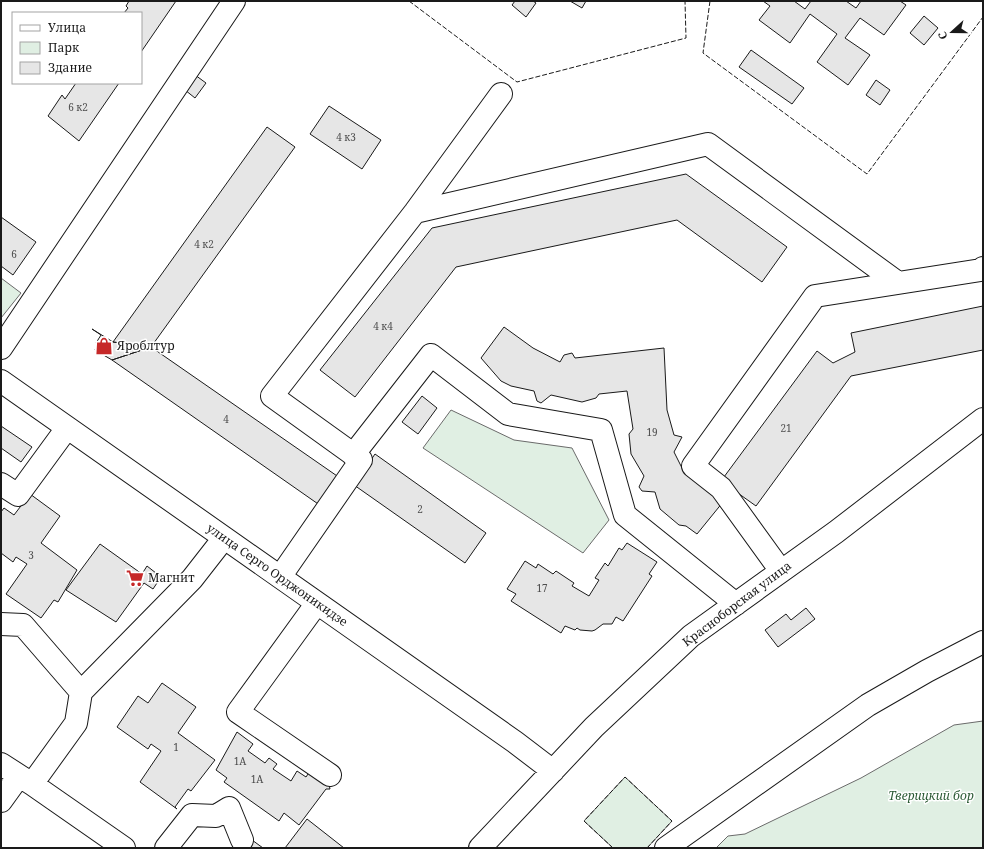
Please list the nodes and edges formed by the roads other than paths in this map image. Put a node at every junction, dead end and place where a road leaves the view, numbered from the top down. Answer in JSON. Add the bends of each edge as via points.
{"nodes":[{"id":1,"x":234,"y":1,"type":"edge"},
{"id":2,"x":501,"y":94,"type":"dead end"},
{"id":3,"x":415,"y":212,"type":"junction"},
{"id":4,"x":983,"y":268,"type":"edge"},
{"id":5,"x":898,"y":283,"type":"junction"},
{"id":6,"x":1,"y":348,"type":"edge"},
{"id":7,"x":1,"y":381,"type":"edge"},
{"id":8,"x":983,"y":419,"type":"edge"},
{"id":9,"x":68,"y":428,"type":"junction"},
{"id":10,"x":353,"y":455,"type":"junction"},
{"id":11,"x":1,"y":484,"type":"edge"},
{"id":12,"x":224,"y":538,"type":"junction"},
{"id":13,"x":781,"y":571,"type":"junction"},
{"id":14,"x":280,"y":577,"type":"junction"},
{"id":15,"x":317,"y":603,"type":"junction"},
{"id":16,"x":736,"y":604,"type":"junction"},
{"id":17,"x":1,"y":624,"type":"edge"},
{"id":18,"x":983,"y":642,"type":"edge"},
{"id":19,"x":81,"y":692,"type":"junction"},
{"id":20,"x":553,"y":770,"type":"junction"},
{"id":21,"x":17,"y":775,"type":"edge"},
{"id":22,"x":330,"y":775,"type":"dead end"},
{"id":23,"x":1,"y":801,"type":"edge"},
{"id":24,"x":242,"y":840,"type":"dead end"},
{"id":25,"x":124,"y":848,"type":"edge"},
{"id":26,"x":166,"y":848,"type":"edge"},
{"id":27,"x":480,"y":848,"type":"edge"},
{"id":28,"x":666,"y":848,"type":"edge"}],
"edges":[{"from":1,"to":6,"type":"street"},
{"from":2,"to":3,"type":"street"},
{"from":3,"to":5,"type":"street","via":[[708,144]]},
{"from":3,"to":10,"type":"street","via":[[272,396]]},
{"from":4,"to":5,"type":"street"},
{"from":5,"to":13,"type":"street","via":[[815,296],[693,466],[721,488]]},
{"from":7,"to":9,"type":"street","name":"улица Серго Орджоникидзе"},
{"from":8,"to":13,"type":"street","name":"Красноборская улица"},
{"from":9,"to":11,"type":"street","via":[[18,496]]},
{"from":9,"to":12,"type":"street","name":"улица Серго Орджоникидзе"},
{"from":10,"to":14,"type":"street","via":[[361,460]]},
{"from":10,"to":16,"type":"street","via":[[431,355],[508,414],[601,430],[624,515]]},
{"from":12,"to":14,"type":"street","name":"улица Серго Орджоникидзе"},
{"from":12,"to":19,"type":"street","via":[[192,579]]},
{"from":13,"to":16,"type":"street","name":"Красноборская улица"},
{"from":14,"to":15,"type":"street","name":"улица Серго Орджоникидзе"},
{"from":15,"to":20,"type":"street","name":"улица Серго Орджоникидзе"},
{"from":15,"to":22,"type":"street","via":[[238,712]]},
{"from":16,"to":20,"type":"street","name":"Красноборская улица","via":[[691,636],[594,727]]},
{"from":17,"to":19,"type":"street","via":[[23,626]]},
{"from":18,"to":28,"type":"street","via":[[868,706]]},
{"from":19,"to":21,"type":"street","via":[[76,723]]},
{"from":20,"to":27,"type":"street","name":"Красноборская улица"},
{"from":21,"to":23,"type":"street"},
{"from":21,"to":25,"type":"street"},
{"from":24,"to":26,"type":"street","via":[[229,808],[216,816],[192,814]]}]}
